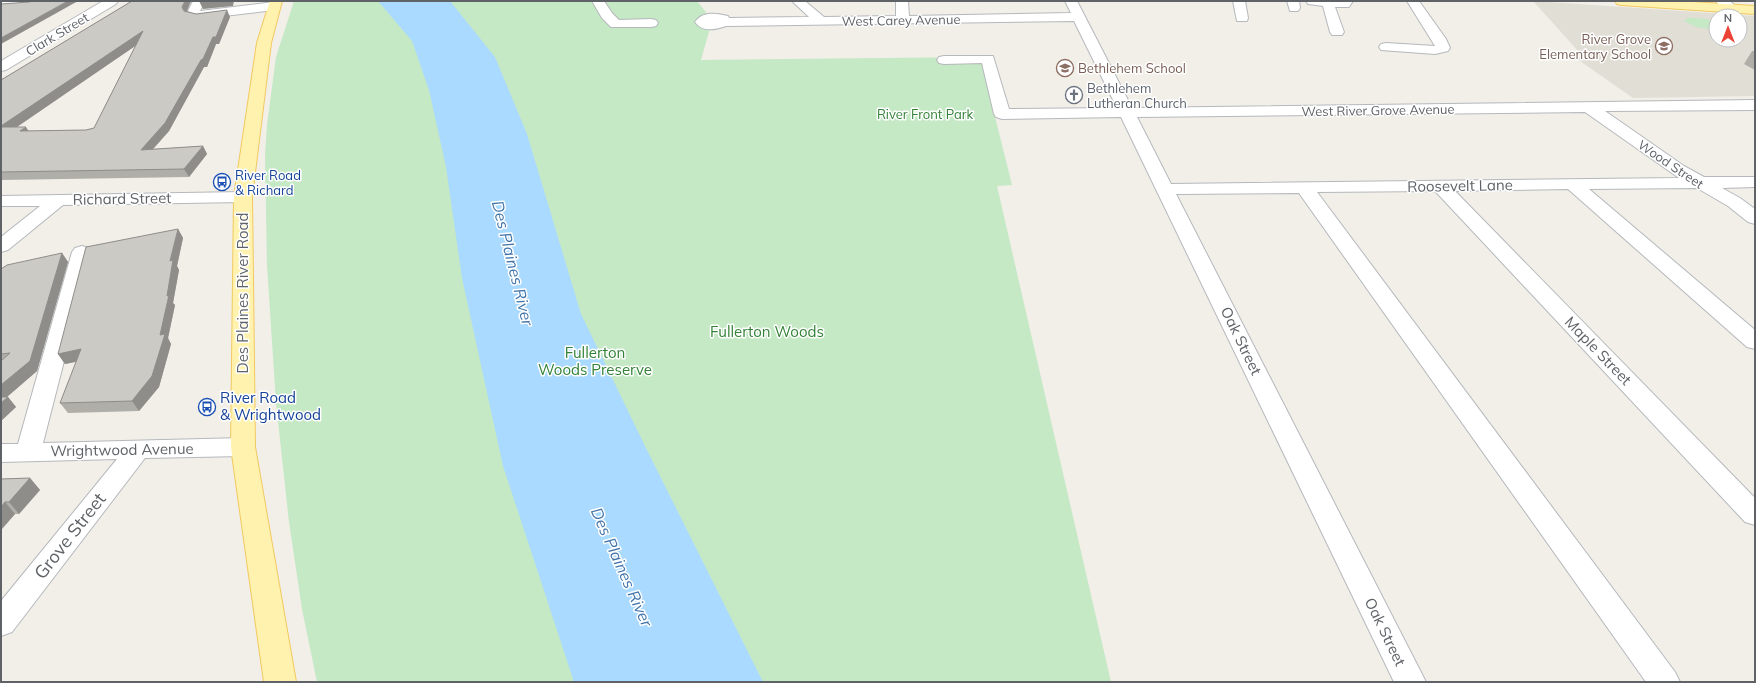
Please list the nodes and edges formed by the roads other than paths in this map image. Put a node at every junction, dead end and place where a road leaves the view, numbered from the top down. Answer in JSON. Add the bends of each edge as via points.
{"nodes":[{"id":1,"x":31,"y":1,"type":"edge"},
{"id":2,"x":112,"y":1,"type":"edge"},
{"id":3,"x":199,"y":1,"type":"edge"},
{"id":4,"x":598,"y":1,"type":"edge"},
{"id":5,"x":798,"y":1,"type":"edge"},
{"id":6,"x":902,"y":1,"type":"edge"},
{"id":7,"x":1239,"y":1,"type":"edge"},
{"id":8,"x":1312,"y":1,"type":"edge"},
{"id":9,"x":1347,"y":1,"type":"edge"},
{"id":10,"x":1413,"y":1,"type":"edge"},
{"id":11,"x":1621,"y":1,"type":"edge"},
{"id":12,"x":15,"y":2,"type":"junction"},
{"id":13,"x":1,"y":3,"type":"edge"},
{"id":14,"x":275,"y":3,"type":"edge"},
{"id":15,"x":1328,"y":3,"type":"junction"},
{"id":16,"x":1727,"y":5,"type":"edge"},
{"id":17,"x":704,"y":6,"type":"dead end"},
{"id":18,"x":1,"y":9,"type":"edge"},
{"id":19,"x":1075,"y":9,"type":"edge"},
{"id":20,"x":1755,"y":10,"type":"edge"},
{"id":21,"x":1242,"y":18,"type":"dead end"},
{"id":22,"x":903,"y":20,"type":"junction"},
{"id":23,"x":821,"y":21,"type":"junction"},
{"id":24,"x":651,"y":23,"type":"dead end"},
{"id":25,"x":1337,"y":32,"type":"dead end"},
{"id":26,"x":1386,"y":47,"type":"dead end"},
{"id":27,"x":944,"y":60,"type":"dead end"},
{"id":28,"x":1,"y":67,"type":"edge"},
{"id":29,"x":1755,"y":105,"type":"edge"},
{"id":30,"x":1589,"y":107,"type":"junction"},
{"id":31,"x":1127,"y":113,"type":"junction"},
{"id":32,"x":1755,"y":182,"type":"edge"},
{"id":33,"x":1699,"y":183,"type":"junction"},
{"id":34,"x":1572,"y":184,"type":"junction"},
{"id":35,"x":1440,"y":186,"type":"junction"},
{"id":36,"x":1304,"y":187,"type":"junction"},
{"id":37,"x":1165,"y":189,"type":"junction"},
{"id":38,"x":243,"y":197,"type":"junction"},
{"id":39,"x":58,"y":200,"type":"junction"},
{"id":40,"x":1,"y":201,"type":"edge"},
{"id":41,"x":1755,"y":218,"type":"edge"},
{"id":42,"x":1,"y":246,"type":"edge"},
{"id":43,"x":82,"y":252,"type":"dead end"},
{"id":44,"x":1755,"y":342,"type":"edge"},
{"id":45,"x":243,"y":447,"type":"junction"},
{"id":46,"x":138,"y":450,"type":"junction"},
{"id":47,"x":28,"y":452,"type":"junction"},
{"id":48,"x":1,"y":453,"type":"edge"},
{"id":49,"x":1755,"y":515,"type":"edge"},
{"id":50,"x":1,"y":623,"type":"edge"},
{"id":51,"x":280,"y":682,"type":"edge"},
{"id":52,"x":1410,"y":682,"type":"edge"},
{"id":53,"x":1664,"y":682,"type":"edge"}],
"edges":[{"from":1,"to":12,"type":"street"},
{"from":2,"to":28,"type":"street","name":"Clark Street"},
{"from":3,"to":14,"type":"street","via":[[193,13],[199,15]]},
{"from":4,"to":24,"type":"street","via":[[616,24]]},
{"from":5,"to":23,"type":"street"},
{"from":6,"to":22,"type":"street"},
{"from":7,"to":21,"type":"street"},
{"from":8,"to":15,"type":"street"},
{"from":9,"to":15,"type":"street","via":[[1345,4]]},
{"from":10,"to":26,"type":"street","via":[[1443,48],[1435,50]]},
{"from":11,"to":16,"type":"main road"},
{"from":12,"to":13,"type":"street"},
{"from":12,"to":18,"type":"street"},
{"from":14,"to":38,"type":"main road","name":"Des Plaines River Road","via":[[264,43]]},
{"from":15,"to":25,"type":"street"},
{"from":16,"to":20,"type":"main road"},
{"from":17,"to":23,"type":"street","name":"West Carey Avenue","via":[[719,20]]},
{"from":19,"to":22,"type":"street","name":"West Carey Avenue"},
{"from":19,"to":31,"type":"street","name":"Oak Street"},
{"from":22,"to":23,"type":"street","name":"West Carey Avenue"},
{"from":27,"to":31,"type":"street","name":"West River Grove Avenue","via":[[988,59],[1002,114]]},
{"from":29,"to":30,"type":"street","name":"West River Grove Avenue"},
{"from":30,"to":31,"type":"street","name":"West River Grove Avenue"},
{"from":30,"to":33,"type":"street","name":"Wood Street"},
{"from":31,"to":37,"type":"street","name":"Oak Street"},
{"from":32,"to":33,"type":"street","name":"Roosevelt Lane"},
{"from":33,"to":34,"type":"street","name":"Roosevelt Lane"},
{"from":33,"to":41,"type":"street","name":"Wood Street","via":[[1734,202]]},
{"from":34,"to":35,"type":"street","name":"Roosevelt Lane"},
{"from":34,"to":44,"type":"street"},
{"from":35,"to":36,"type":"street","name":"Roosevelt Lane"},
{"from":35,"to":49,"type":"street","name":"Maple Street"},
{"from":36,"to":37,"type":"street","name":"Roosevelt Lane"},
{"from":36,"to":53,"type":"street"},
{"from":37,"to":52,"type":"street","name":"Oak Street"},
{"from":38,"to":39,"type":"street","name":"Richard Street"},
{"from":38,"to":45,"type":"main road","name":"Des Plaines River Road"},
{"from":39,"to":40,"type":"street","name":"Richard Street"},
{"from":39,"to":42,"type":"street"},
{"from":43,"to":47,"type":"street"},
{"from":45,"to":46,"type":"street","name":"Wrightwood Avenue"},
{"from":45,"to":51,"type":"main road","name":"Des Plaines River Road"},
{"from":46,"to":47,"type":"street","name":"Wrightwood Avenue"},
{"from":46,"to":50,"type":"street","name":"Grove Street"},
{"from":47,"to":48,"type":"street","name":"Wrightwood Avenue"}]}
